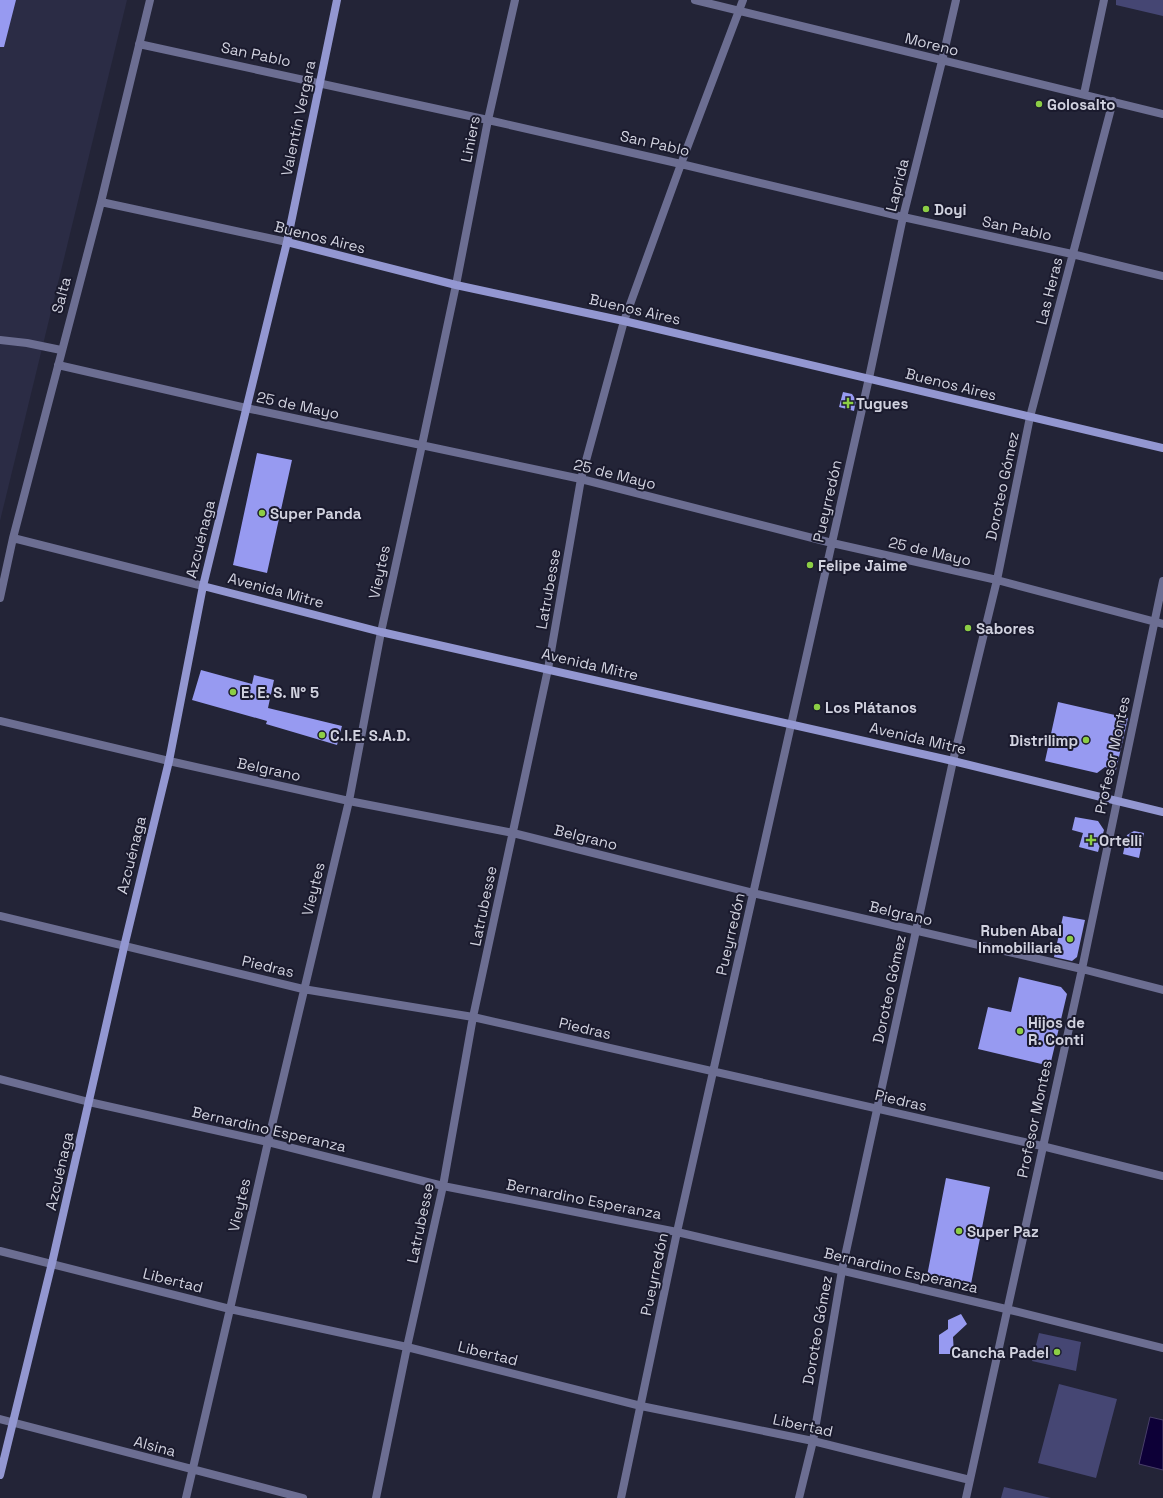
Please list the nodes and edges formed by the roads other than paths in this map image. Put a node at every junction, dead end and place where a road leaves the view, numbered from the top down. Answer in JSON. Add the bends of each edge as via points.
{"nodes":[{"id":1,"x":150,"y":0,"type":"edge"},
{"id":2,"x":337,"y":0,"type":"edge"},
{"id":3,"x":515,"y":0,"type":"edge"},
{"id":4,"x":695,"y":0,"type":"edge"},
{"id":5,"x":742,"y":0,"type":"edge"},
{"id":6,"x":956,"y":0,"type":"edge"},
{"id":7,"x":1104,"y":0,"type":"edge"},
{"id":8,"x":739,"y":10,"type":"junction"},
{"id":9,"x":139,"y":44,"type":"junction"},
{"id":10,"x":942,"y":61,"type":"junction"},
{"id":11,"x":320,"y":82,"type":"junction"},
{"id":12,"x":1084,"y":94,"type":"junction"},
{"id":13,"x":1113,"y":101,"type":"junction"},
{"id":14,"x":1163,"y":114,"type":"edge"},
{"id":15,"x":488,"y":120,"type":"junction"},
{"id":16,"x":681,"y":164,"type":"junction"},
{"id":17,"x":100,"y":202,"type":"junction"},
{"id":18,"x":903,"y":217,"type":"junction"},
{"id":19,"x":287,"y":242,"type":"junction"},
{"id":20,"x":1072,"y":254,"type":"junction"},
{"id":21,"x":1163,"y":276,"type":"edge"},
{"id":22,"x":456,"y":285,"type":"junction"},
{"id":23,"x":624,"y":321,"type":"junction"},
{"id":24,"x":0,"y":340,"type":"edge"},
{"id":25,"x":62,"y":350,"type":"junction"},
{"id":26,"x":58,"y":365,"type":"junction"},
{"id":27,"x":869,"y":378,"type":"junction"},
{"id":28,"x":246,"y":408,"type":"junction"},
{"id":29,"x":1030,"y":417,"type":"junction"},
{"id":30,"x":422,"y":445,"type":"junction"},
{"id":31,"x":1163,"y":448,"type":"edge"},
{"id":32,"x":581,"y":479,"type":"junction"},
{"id":33,"x":13,"y":538,"type":"junction"},
{"id":34,"x":832,"y":543,"type":"junction"},
{"id":35,"x":997,"y":580,"type":"junction"},
{"id":36,"x":1163,"y":581,"type":"edge"},
{"id":37,"x":203,"y":586,"type":"junction"},
{"id":38,"x":0,"y":598,"type":"edge"},
{"id":39,"x":1154,"y":622,"type":"junction"},
{"id":40,"x":1163,"y":624,"type":"edge"},
{"id":41,"x":380,"y":632,"type":"junction"},
{"id":42,"x":548,"y":669,"type":"junction"},
{"id":43,"x":0,"y":721,"type":"edge"},
{"id":44,"x":791,"y":724,"type":"junction"},
{"id":45,"x":953,"y":760,"type":"junction"},
{"id":46,"x":169,"y":761,"type":"junction"},
{"id":47,"x":350,"y":801,"type":"junction"},
{"id":48,"x":1116,"y":801,"type":"junction"},
{"id":49,"x":1163,"y":812,"type":"edge"},
{"id":50,"x":513,"y":833,"type":"junction"},
{"id":51,"x":753,"y":893,"type":"junction"},
{"id":52,"x":0,"y":916,"type":"edge"},
{"id":53,"x":916,"y":931,"type":"junction"},
{"id":54,"x":124,"y":947,"type":"junction"},
{"id":55,"x":1082,"y":969,"type":"junction"},
{"id":56,"x":303,"y":989,"type":"junction"},
{"id":57,"x":1163,"y":990,"type":"edge"},
{"id":58,"x":473,"y":1017,"type":"junction"},
{"id":59,"x":713,"y":1072,"type":"junction"},
{"id":60,"x":0,"y":1079,"type":"edge"},
{"id":61,"x":89,"y":1102,"type":"junction"},
{"id":62,"x":877,"y":1108,"type":"junction"},
{"id":63,"x":268,"y":1142,"type":"junction"},
{"id":64,"x":1042,"y":1146,"type":"junction"},
{"id":65,"x":1163,"y":1176,"type":"edge"},
{"id":66,"x":443,"y":1186,"type":"junction"},
{"id":67,"x":677,"y":1232,"type":"junction"},
{"id":68,"x":0,"y":1251,"type":"edge"},
{"id":69,"x":52,"y":1263,"type":"junction"},
{"id":70,"x":842,"y":1270,"type":"junction"},
{"id":71,"x":1006,"y":1308,"type":"junction"},
{"id":72,"x":230,"y":1309,"type":"junction"},
{"id":73,"x":407,"y":1347,"type":"junction"},
{"id":74,"x":1163,"y":1348,"type":"edge"},
{"id":75,"x":642,"y":1406,"type":"junction"},
{"id":76,"x":0,"y":1419,"type":"edge"},
{"id":77,"x":14,"y":1422,"type":"junction"},
{"id":78,"x":813,"y":1441,"type":"junction"},
{"id":79,"x":192,"y":1470,"type":"junction"},
{"id":80,"x":0,"y":1475,"type":"edge"},
{"id":81,"x":970,"y":1480,"type":"junction"},
{"id":82,"x":186,"y":1498,"type":"edge"},
{"id":83,"x":303,"y":1498,"type":"edge"},
{"id":84,"x":376,"y":1498,"type":"edge"},
{"id":85,"x":621,"y":1498,"type":"edge"},
{"id":86,"x":799,"y":1498,"type":"edge"},
{"id":87,"x":966,"y":1498,"type":"edge"}],
"edges":[{"from":1,"to":9,"type":"street","name":"Salta"},
{"from":2,"to":11,"type":"street","name":"Valentín Vergara"},
{"from":3,"to":15,"type":"street","name":"Liniers"},
{"from":4,"to":8,"type":"street","name":"Moreno"},
{"from":5,"to":8,"type":"street","name":"Latrubesse"},
{"from":6,"to":10,"type":"street","name":"Laprida"},
{"from":7,"to":12,"type":"street"},
{"from":8,"to":10,"type":"street","name":"Moreno"},
{"from":8,"to":16,"type":"street","name":"Latrubesse"},
{"from":9,"to":11,"type":"street","name":"San Pablo"},
{"from":9,"to":17,"type":"street","name":"Salta"},
{"from":10,"to":12,"type":"street","name":"Moreno"},
{"from":10,"to":18,"type":"street","name":"Laprida"},
{"from":11,"to":15,"type":"street","name":"San Pablo"},
{"from":11,"to":19,"type":"street","name":"Valentín Vergara"},
{"from":12,"to":13,"type":"street","name":"Moreno"},
{"from":13,"to":14,"type":"street","name":"Moreno"},
{"from":13,"to":20,"type":"street","name":"Las Heras"},
{"from":15,"to":16,"type":"street","name":"San Pablo"},
{"from":15,"to":22,"type":"street","name":"Liniers"},
{"from":16,"to":18,"type":"street","name":"San Pablo"},
{"from":16,"to":23,"type":"street","name":"Latrubesse"},
{"from":17,"to":19,"type":"street","name":"Buenos Aires"},
{"from":17,"to":25,"type":"street","name":"Salta"},
{"from":18,"to":20,"type":"street","name":"San Pablo"},
{"from":18,"to":27,"type":"street","name":"Laprida"},
{"from":19,"to":22,"type":"street","name":"Buenos Aires"},
{"from":19,"to":28,"type":"street","name":"Azcuénaga"},
{"from":20,"to":21,"type":"street","name":"San Pablo"},
{"from":20,"to":29,"type":"street","name":"Las Heras"},
{"from":22,"to":23,"type":"street","name":"Buenos Aires"},
{"from":22,"to":30,"type":"street","name":"Vieytes"},
{"from":23,"to":27,"type":"street","name":"Buenos Aires"},
{"from":23,"to":32,"type":"street","name":"Latrubesse"},
{"from":24,"to":25,"type":"street"},
{"from":25,"to":26,"type":"street","name":"Salta"},
{"from":26,"to":28,"type":"street","name":"25 de Mayo"},
{"from":26,"to":33,"type":"street","name":"Salta"},
{"from":27,"to":29,"type":"street","name":"Buenos Aires"},
{"from":27,"to":34,"type":"street","name":"Pueyrredón"},
{"from":28,"to":30,"type":"street","name":"25 de Mayo"},
{"from":28,"to":37,"type":"street","name":"Azcuénaga"},
{"from":29,"to":31,"type":"street","name":"Buenos Aires"},
{"from":29,"to":35,"type":"street","name":"Doroteo Gómez"},
{"from":30,"to":32,"type":"street","name":"25 de Mayo"},
{"from":30,"to":41,"type":"street","name":"Vieytes"},
{"from":32,"to":34,"type":"street","name":"25 de Mayo"},
{"from":32,"to":42,"type":"street","name":"Latrubesse"},
{"from":33,"to":37,"type":"street","name":"Avenida Mitre"},
{"from":33,"to":38,"type":"street","name":"Salta"},
{"from":34,"to":35,"type":"street","name":"25 de Mayo"},
{"from":34,"to":44,"type":"street","name":"Pueyrredón"},
{"from":35,"to":39,"type":"street","name":"25 de Mayo"},
{"from":35,"to":45,"type":"street","name":"Doroteo Gómez"},
{"from":36,"to":39,"type":"street","name":"Profesor Montes"},
{"from":37,"to":41,"type":"street","name":"Avenida Mitre"},
{"from":37,"to":46,"type":"street","name":"Azcuénaga"},
{"from":39,"to":40,"type":"street","name":"25 de Mayo"},
{"from":39,"to":48,"type":"street","name":"Profesor Montes"},
{"from":41,"to":42,"type":"street","name":"Avenida Mitre"},
{"from":41,"to":47,"type":"street","name":"Vieytes"},
{"from":42,"to":44,"type":"street","name":"Avenida Mitre"},
{"from":42,"to":50,"type":"street","name":"Latrubesse"},
{"from":43,"to":46,"type":"street","name":"Belgrano"},
{"from":44,"to":45,"type":"street","name":"Avenida Mitre"},
{"from":44,"to":51,"type":"street","name":"Pueyrredón"},
{"from":45,"to":48,"type":"street","name":"Avenida Mitre"},
{"from":45,"to":53,"type":"street","name":"Doroteo Gómez"},
{"from":46,"to":47,"type":"street","name":"Belgrano"},
{"from":46,"to":54,"type":"street","name":"Azcuénaga"},
{"from":47,"to":50,"type":"street","name":"Belgrano"},
{"from":47,"to":56,"type":"street","name":"Vieytes"},
{"from":48,"to":49,"type":"street","name":"Avenida Mitre"},
{"from":48,"to":55,"type":"street","name":"Profesor Montes"},
{"from":50,"to":51,"type":"street","name":"Belgrano"},
{"from":50,"to":58,"type":"street","name":"Latrubesse"},
{"from":51,"to":53,"type":"street","name":"Belgrano"},
{"from":51,"to":59,"type":"street","name":"Pueyrredón"},
{"from":52,"to":54,"type":"street","name":"Piedras"},
{"from":53,"to":55,"type":"street","name":"Belgrano"},
{"from":53,"to":62,"type":"street","name":"Doroteo Gómez"},
{"from":54,"to":56,"type":"street","name":"Piedras"},
{"from":54,"to":61,"type":"street","name":"Azcuénaga"},
{"from":55,"to":57,"type":"street","name":"Belgrano"},
{"from":55,"to":64,"type":"street","name":"Profesor Montes"},
{"from":56,"to":58,"type":"street","name":"Piedras"},
{"from":56,"to":63,"type":"street","name":"Vieytes"},
{"from":58,"to":59,"type":"street","name":"Piedras"},
{"from":58,"to":66,"type":"street","name":"Latrubesse"},
{"from":59,"to":62,"type":"street","name":"Piedras"},
{"from":59,"to":67,"type":"street","name":"Pueyrredón"},
{"from":60,"to":61,"type":"street","name":"Bernardino Esperanza"},
{"from":61,"to":63,"type":"street","name":"Bernardino Esperanza"},
{"from":61,"to":69,"type":"street","name":"Azcuénaga"},
{"from":62,"to":64,"type":"street","name":"Piedras"},
{"from":62,"to":70,"type":"street","name":"Doroteo Gómez"},
{"from":63,"to":66,"type":"street","name":"Bernardino Esperanza"},
{"from":63,"to":72,"type":"street","name":"Vieytes"},
{"from":64,"to":65,"type":"street","name":"Piedras"},
{"from":64,"to":71,"type":"street","name":"Profesor Montes"},
{"from":66,"to":67,"type":"street","name":"Bernardino Esperanza"},
{"from":66,"to":73,"type":"street","name":"Latrubesse"},
{"from":67,"to":70,"type":"street","name":"Bernardino Esperanza"},
{"from":67,"to":75,"type":"street","name":"Pueyrredón"},
{"from":68,"to":69,"type":"street","name":"Libertad"},
{"from":69,"to":72,"type":"street","name":"Libertad"},
{"from":69,"to":77,"type":"street","name":"Azcuénaga"},
{"from":70,"to":71,"type":"street","name":"Bernardino Esperanza"},
{"from":70,"to":78,"type":"street","name":"Doroteo Gómez"},
{"from":71,"to":74,"type":"street","name":"Bernardino Esperanza"},
{"from":71,"to":81,"type":"street","name":"Profesor Montes"},
{"from":72,"to":73,"type":"street","name":"Libertad"},
{"from":72,"to":79,"type":"street","name":"Vieytes"},
{"from":73,"to":75,"type":"street","name":"Libertad"},
{"from":73,"to":84,"type":"street","name":"Latrubesse"},
{"from":75,"to":78,"type":"street","name":"Libertad"},
{"from":75,"to":85,"type":"street","name":"Pueyrredón"},
{"from":76,"to":77,"type":"street","name":"Alsina"},
{"from":77,"to":79,"type":"street","name":"Alsina"},
{"from":77,"to":80,"type":"street","name":"Azcuénaga"},
{"from":78,"to":81,"type":"street","name":"Libertad"},
{"from":78,"to":86,"type":"street","name":"Doroteo Gómez"},
{"from":79,"to":82,"type":"street","name":"Vieytes"},
{"from":79,"to":83,"type":"street","name":"Alsina"},
{"from":81,"to":87,"type":"street","name":"Profesor Montes"}]}
